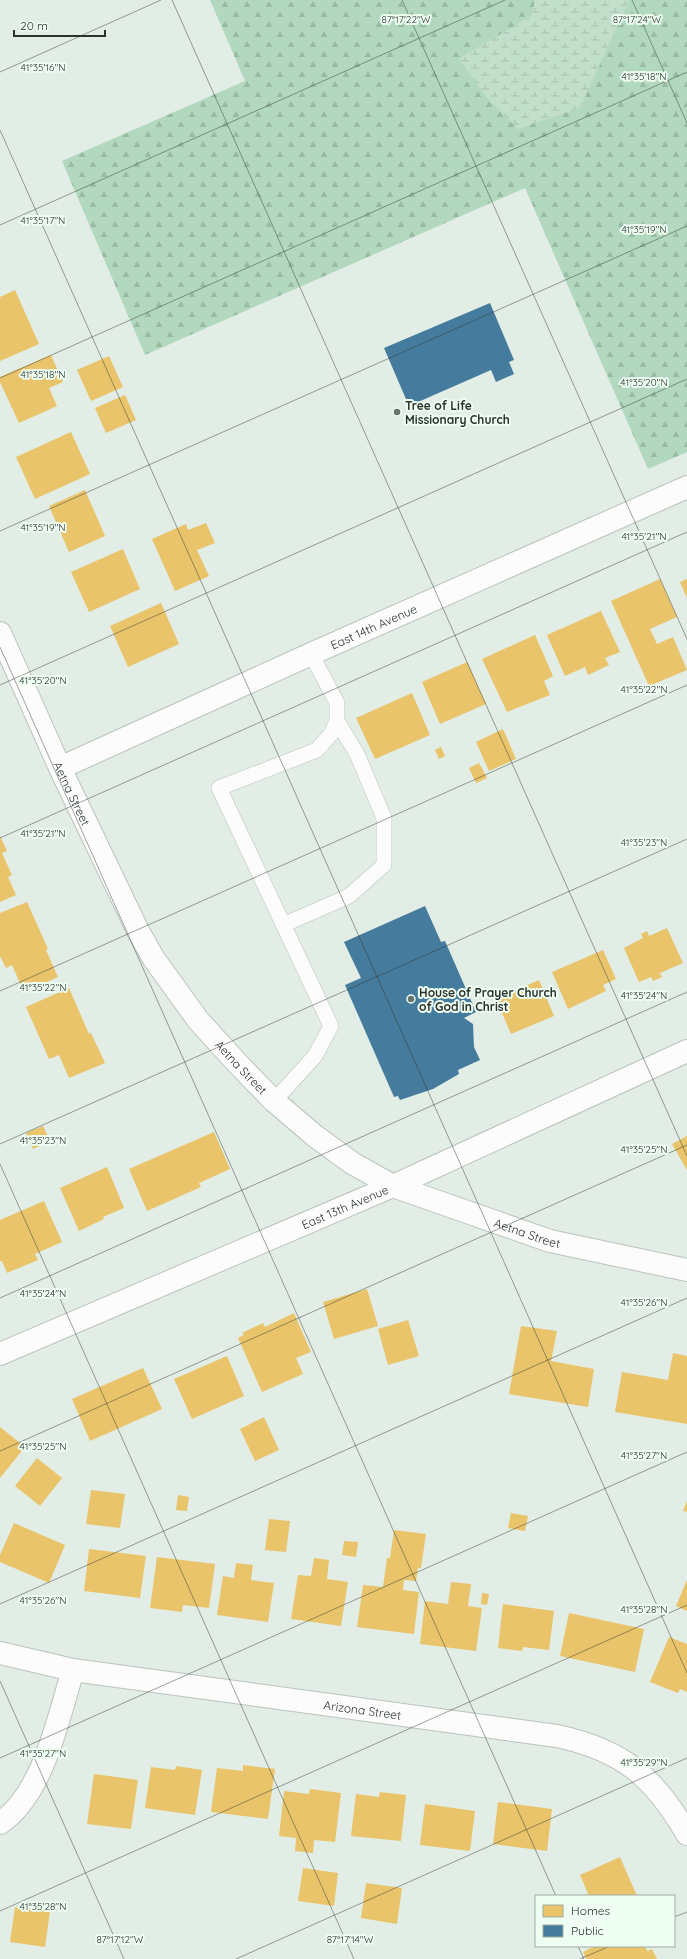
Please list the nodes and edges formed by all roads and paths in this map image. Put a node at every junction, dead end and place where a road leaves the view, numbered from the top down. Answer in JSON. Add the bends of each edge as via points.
{"nodes":[{"id":1,"x":687,"y":487,"type":"edge"},
{"id":2,"x":0,"y":633,"type":"edge"},
{"id":3,"x":311,"y":654,"type":"junction"},
{"id":4,"x":337,"y":721,"type":"junction"},
{"id":5,"x":60,"y":768,"type":"junction"},
{"id":6,"x":283,"y":925,"type":"junction"},
{"id":7,"x":687,"y":1051,"type":"edge"},
{"id":8,"x":274,"y":1100,"type":"junction"},
{"id":9,"x":393,"y":1186,"type":"junction"},
{"id":10,"x":687,"y":1270,"type":"edge"},
{"id":11,"x":0,"y":1354,"type":"edge"},
{"id":12,"x":0,"y":1653,"type":"edge"},
{"id":13,"x":73,"y":1670,"type":"junction"},
{"id":14,"x":0,"y":1823,"type":"edge"},
{"id":15,"x":687,"y":1834,"type":"edge"}],
"edges":[{"from":1,"to":3,"type":"street","name":"East 14th Avenue"},
{"from":2,"to":5,"type":"street","name":"Aetna Street"},
{"from":3,"to":4,"type":"lane","via":[[337,703]]},
{"from":3,"to":5,"type":"street","name":"East 14th Avenue"},
{"from":4,"to":6,"type":"lane","via":[[357,754],[384,818],[384,865],[349,896]]},
{"from":4,"to":6,"type":"lane","via":[[331,734],[317,750],[219,788]]},
{"from":5,"to":8,"type":"street","name":"Aetna Street","via":[[122,900],[154,959],[198,1020]]},
{"from":6,"to":8,"type":"lane","via":[[331,1026],[316,1056]]},
{"from":7,"to":9,"type":"street","name":"East 13th Avenue"},
{"from":8,"to":9,"type":"street","name":"Aetna Street","via":[[315,1136],[352,1163]]},
{"from":9,"to":10,"type":"street","name":"Aetna Street","via":[[550,1241]]},
{"from":9,"to":11,"type":"street","name":"East 13th Avenue"},
{"from":12,"to":13,"type":"street","name":"Arizona Street"},
{"from":13,"to":14,"type":"street","via":[[36,1779],[22,1803]]},
{"from":13,"to":15,"type":"street","name":"Arizona Street","via":[[557,1736],[585,1742],[608,1751],[647,1780],[664,1798]]}]}
